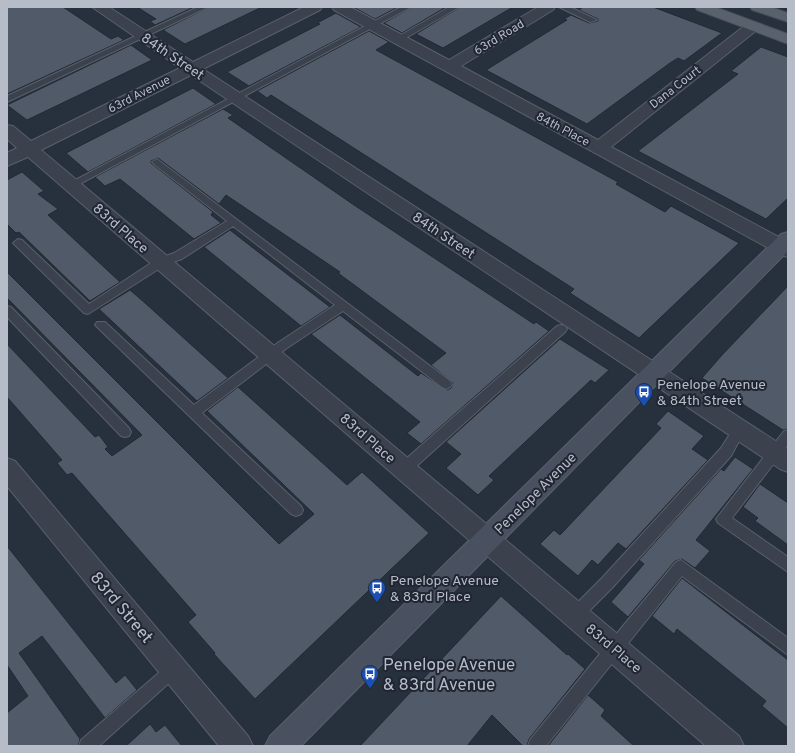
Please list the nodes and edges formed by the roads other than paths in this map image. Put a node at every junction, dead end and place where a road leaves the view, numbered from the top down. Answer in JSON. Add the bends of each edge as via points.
{"nodes":[{"id":1,"x":100,"y":7,"type":"edge"},
{"id":2,"x":204,"y":7,"type":"edge"},
{"id":3,"x":295,"y":7,"type":"edge"},
{"id":4,"x":315,"y":7,"type":"edge"},
{"id":5,"x":339,"y":7,"type":"edge"},
{"id":6,"x":407,"y":7,"type":"edge"},
{"id":7,"x":455,"y":7,"type":"edge"},
{"id":8,"x":548,"y":7,"type":"edge"},
{"id":9,"x":563,"y":7,"type":"edge"},
{"id":10,"x":702,"y":7,"type":"edge"},
{"id":11,"x":757,"y":7,"type":"edge"},
{"id":12,"x":788,"y":18,"type":"edge"},
{"id":13,"x":593,"y":20,"type":"dead end"},
{"id":14,"x":373,"y":26,"type":"junction"},
{"id":15,"x":753,"y":26,"type":"junction"},
{"id":16,"x":142,"y":35,"type":"junction"},
{"id":17,"x":398,"y":39,"type":"junction"},
{"id":18,"x":788,"y":39,"type":"edge"},
{"id":19,"x":187,"y":65,"type":"junction"},
{"id":20,"x":449,"y":67,"type":"junction"},
{"id":21,"x":237,"y":98,"type":"junction"},
{"id":22,"x":7,"y":99,"type":"edge"},
{"id":23,"x":16,"y":142,"type":"edge"},
{"id":24,"x":598,"y":148,"type":"junction"},
{"id":25,"x":7,"y":160,"type":"edge"},
{"id":26,"x":157,"y":162,"type":"dead end"},
{"id":27,"x":71,"y":185,"type":"junction"},
{"id":28,"x":234,"y":220,"type":"junction"},
{"id":29,"x":18,"y":244,"type":"dead end"},
{"id":30,"x":786,"y":245,"type":"edge"},
{"id":31,"x":161,"y":262,"type":"junction"},
{"id":32,"x":343,"y":304,"type":"junction"},
{"id":33,"x":7,"y":310,"type":"edge"},
{"id":34,"x":101,"y":325,"type":"dead end"},
{"id":35,"x":561,"y":329,"type":"dead end"},
{"id":36,"x":271,"y":354,"type":"junction"},
{"id":37,"x":654,"y":374,"type":"junction"},
{"id":38,"x":446,"y":384,"type":"dead end"},
{"id":39,"x":193,"y":413,"type":"junction"},
{"id":40,"x":739,"y":430,"type":"junction"},
{"id":41,"x":124,"y":432,"type":"dead end"},
{"id":42,"x":788,"y":435,"type":"edge"},
{"id":43,"x":781,"y":458,"type":"edge"},
{"id":44,"x":7,"y":468,"type":"edge"},
{"id":45,"x":404,"y":469,"type":"junction"},
{"id":46,"x":296,"y":510,"type":"dead end"},
{"id":47,"x":487,"y":541,"type":"junction"},
{"id":48,"x":788,"y":564,"type":"edge"},
{"id":49,"x":575,"y":615,"type":"junction"},
{"id":50,"x":788,"y":647,"type":"edge"},
{"id":51,"x":614,"y":648,"type":"junction"},
{"id":52,"x":174,"y":669,"type":"junction"},
{"id":53,"x":87,"y":746,"type":"edge"},
{"id":54,"x":238,"y":746,"type":"edge"},
{"id":55,"x":280,"y":746,"type":"edge"},
{"id":56,"x":536,"y":746,"type":"edge"},
{"id":57,"x":729,"y":746,"type":"edge"}],
"edges":[{"from":1,"to":16,"type":"street","name":"84th Street"},
{"from":2,"to":16,"type":"lane"},
{"from":3,"to":19,"type":"street","name":"63rd Avenue"},
{"from":4,"to":19,"type":"street","name":"63rd Avenue"},
{"from":5,"to":14,"type":"street","name":"84th Place"},
{"from":6,"to":14,"type":"lane"},
{"from":7,"to":17,"type":"lane"},
{"from":8,"to":20,"type":"street","name":"63rd Road"},
{"from":9,"to":13,"type":"lane"},
{"from":10,"to":15,"type":"main road"},
{"from":11,"to":12,"type":"main road"},
{"from":14,"to":17,"type":"street","name":"84th Place"},
{"from":14,"to":21,"type":"lane"},
{"from":15,"to":18,"type":"main road"},
{"from":15,"to":24,"type":"street","name":"Dana Court"},
{"from":16,"to":19,"type":"street","name":"84th Street"},
{"from":16,"to":22,"type":"lane"},
{"from":17,"to":20,"type":"street","name":"84th Place"},
{"from":19,"to":21,"type":"street","name":"84th Street"},
{"from":19,"to":23,"type":"street","name":"63rd Avenue"},
{"from":20,"to":24,"type":"street","name":"84th Place"},
{"from":21,"to":27,"type":"lane"},
{"from":21,"to":37,"type":"street","name":"84th Street"},
{"from":23,"to":25,"type":"street","name":"63rd Avenue"},
{"from":23,"to":27,"type":"street","name":"83rd Place"},
{"from":24,"to":30,"type":"street","name":"84th Place"},
{"from":26,"to":28,"type":"lane"},
{"from":27,"to":31,"type":"street","name":"83rd Place"},
{"from":28,"to":31,"type":"lane","via":[[178,256]]},
{"from":28,"to":32,"type":"lane"},
{"from":29,"to":31,"type":"lane","via":[[88,310]]},
{"from":30,"to":37,"type":"street","name":"Penelope Avenue"},
{"from":31,"to":36,"type":"street","name":"83rd Place"},
{"from":32,"to":36,"type":"lane"},
{"from":32,"to":38,"type":"lane"},
{"from":33,"to":41,"type":"lane"},
{"from":34,"to":39,"type":"lane"},
{"from":35,"to":45,"type":"lane"},
{"from":36,"to":39,"type":"lane"},
{"from":36,"to":45,"type":"street","name":"83rd Place"},
{"from":37,"to":40,"type":"street","name":"84th Street"},
{"from":37,"to":47,"type":"street","name":"Penelope Avenue"},
{"from":39,"to":46,"type":"lane"},
{"from":40,"to":43,"type":"street","name":"84th Street"},
{"from":40,"to":49,"type":"lane","via":[[726,452]]},
{"from":42,"to":43,"type":"lane"},
{"from":43,"to":48,"type":"lane","via":[[723,519]]},
{"from":44,"to":52,"type":"street","name":"83rd Street"},
{"from":45,"to":47,"type":"street","name":"83rd Place"},
{"from":47,"to":49,"type":"street","name":"83rd Place"},
{"from":47,"to":55,"type":"street","name":"Penelope Avenue"},
{"from":49,"to":51,"type":"street","name":"83rd Place"},
{"from":50,"to":51,"type":"lane","via":[[681,567]]},
{"from":51,"to":56,"type":"lane"},
{"from":51,"to":57,"type":"street","name":"83rd Place"},
{"from":52,"to":53,"type":"lane"},
{"from":52,"to":54,"type":"street","name":"83rd Street"}]}
